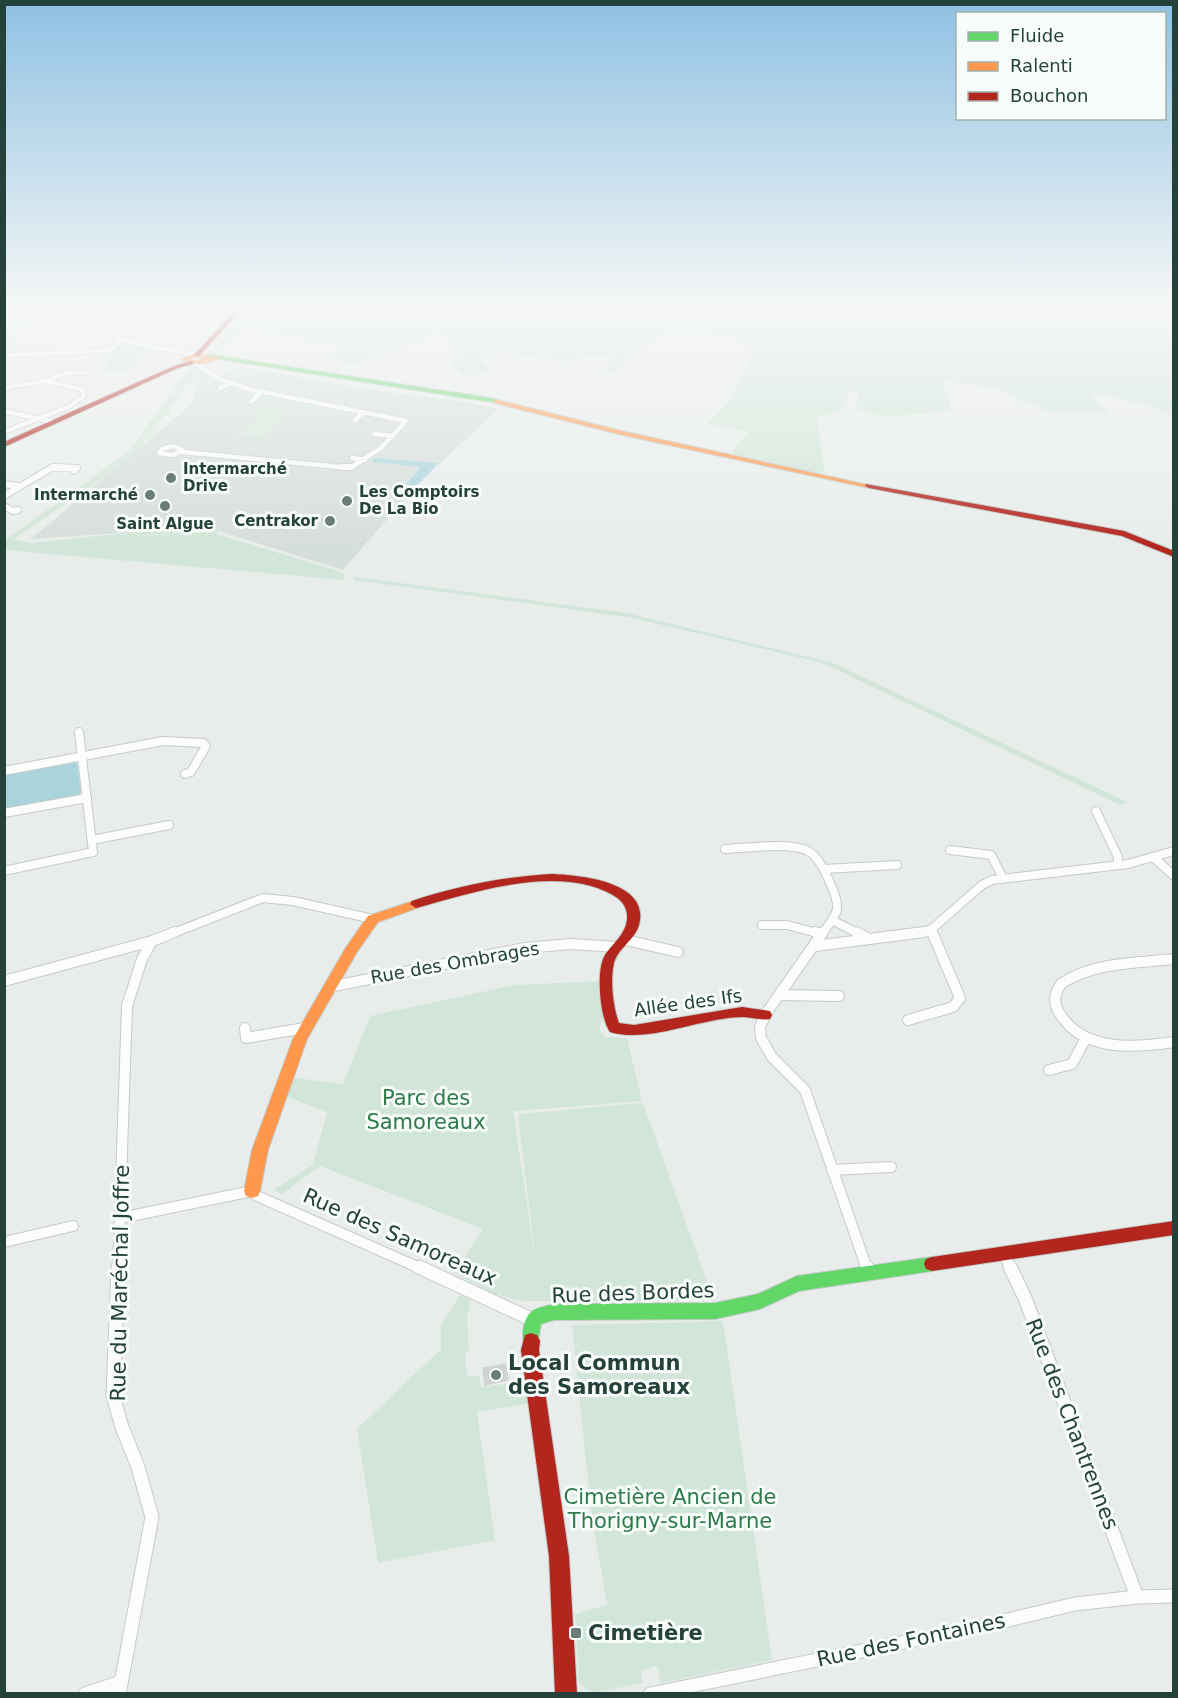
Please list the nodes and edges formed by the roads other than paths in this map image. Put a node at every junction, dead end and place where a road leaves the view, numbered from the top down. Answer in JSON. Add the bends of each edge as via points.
{"nodes":[{"id":1,"x":80,"y":388,"type":"edge"},
{"id":2,"x":123,"y":388,"type":"edge"},
{"id":3,"x":248,"y":388,"type":"edge"},
{"id":4,"x":418,"y":388,"type":"edge"},
{"id":5,"x":261,"y":392,"type":"junction"},
{"id":6,"x":251,"y":402,"type":"dead end"},
{"id":7,"x":354,"y":411,"type":"junction"},
{"id":8,"x":364,"y":412,"type":"junction"},
{"id":9,"x":4,"y":413,"type":"edge"},
{"id":10,"x":347,"y":415,"type":"dead end"},
{"id":11,"x":47,"y":420,"type":"junction"},
{"id":12,"x":355,"y":420,"type":"dead end"},
{"id":13,"x":4,"y":432,"type":"edge"},
{"id":14,"x":374,"y":434,"type":"dead end"},
{"id":15,"x":393,"y":436,"type":"junction"},
{"id":16,"x":4,"y":444,"type":"edge"},
{"id":17,"x":364,"y":450,"type":"dead end"},
{"id":18,"x":375,"y":451,"type":"junction"},
{"id":19,"x":352,"y":458,"type":"dead end"},
{"id":20,"x":365,"y":460,"type":"junction"},
{"id":21,"x":159,"y":462,"type":"dead end"},
{"id":22,"x":74,"y":471,"type":"dead end"},
{"id":23,"x":4,"y":484,"type":"edge"},
{"id":24,"x":19,"y":486,"type":"junction"},
{"id":25,"x":4,"y":496,"type":"edge"},
{"id":26,"x":4,"y":506,"type":"edge"},
{"id":27,"x":18,"y":510,"type":"dead end"},
{"id":28,"x":1173,"y":554,"type":"edge"},
{"id":29,"x":79,"y":732,"type":"dead end"},
{"id":30,"x":82,"y":756,"type":"junction"},
{"id":31,"x":4,"y":771,"type":"edge"},
{"id":32,"x":185,"y":774,"type":"dead end"},
{"id":33,"x":87,"y":798,"type":"junction"},
{"id":34,"x":1096,"y":811,"type":"dead end"},
{"id":35,"x":4,"y":813,"type":"edge"},
{"id":36,"x":169,"y":825,"type":"dead end"},
{"id":37,"x":92,"y":840,"type":"junction"},
{"id":38,"x":725,"y":849,"type":"dead end"},
{"id":39,"x":950,"y":850,"type":"dead end"},
{"id":40,"x":1173,"y":851,"type":"edge"},
{"id":41,"x":1153,"y":857,"type":"junction"},
{"id":42,"x":897,"y":865,"type":"dead end"},
{"id":43,"x":1118,"y":865,"type":"junction"},
{"id":44,"x":824,"y":869,"type":"junction"},
{"id":45,"x":4,"y":871,"type":"edge"},
{"id":46,"x":1173,"y":876,"type":"edge"},
{"id":47,"x":1003,"y":878,"type":"junction"},
{"id":48,"x":373,"y":920,"type":"junction"},
{"id":49,"x":832,"y":920,"type":"junction"},
{"id":50,"x":762,"y":925,"type":"dead end"},
{"id":51,"x":931,"y":929,"type":"junction"},
{"id":52,"x":822,"y":934,"type":"junction"},
{"id":53,"x":870,"y":939,"type":"junction"},
{"id":54,"x":152,"y":941,"type":"junction"},
{"id":55,"x":622,"y":944,"type":"junction"},
{"id":56,"x":815,"y":946,"type":"junction"},
{"id":57,"x":678,"y":952,"type":"dead end"},
{"id":58,"x":1173,"y":959,"type":"edge"},
{"id":59,"x":4,"y":981,"type":"edge"},
{"id":60,"x":329,"y":988,"type":"junction"},
{"id":61,"x":779,"y":995,"type":"junction"},
{"id":62,"x":839,"y":996,"type":"dead end"},
{"id":63,"x":765,"y":1015,"type":"junction"},
{"id":64,"x":908,"y":1020,"type":"dead end"},
{"id":65,"x":245,"y":1028,"type":"dead end"},
{"id":66,"x":305,"y":1028,"type":"junction"},
{"id":67,"x":1086,"y":1038,"type":"junction"},
{"id":68,"x":1173,"y":1042,"type":"edge"},
{"id":69,"x":1049,"y":1070,"type":"dead end"},
{"id":70,"x":891,"y":1167,"type":"dead end"},
{"id":71,"x":831,"y":1170,"type":"junction"},
{"id":72,"x":252,"y":1191,"type":"junction"},
{"id":73,"x":121,"y":1218,"type":"junction"},
{"id":74,"x":73,"y":1226,"type":"dead end"},
{"id":75,"x":1173,"y":1228,"type":"edge"},
{"id":76,"x":4,"y":1242,"type":"edge"},
{"id":77,"x":1004,"y":1254,"type":"junction"},
{"id":78,"x":869,"y":1274,"type":"junction"},
{"id":79,"x":533,"y":1320,"type":"junction"},
{"id":80,"x":1173,"y":1596,"type":"edge"},
{"id":81,"x":1137,"y":1597,"type":"junction"},
{"id":82,"x":120,"y":1688,"type":"edge"},
{"id":83,"x":677,"y":1690,"type":"edge"},
{"id":84,"x":85,"y":1694,"type":"edge"},
{"id":85,"x":566,"y":1694,"type":"edge"},
{"id":86,"x":650,"y":1694,"type":"edge"}],
"edges":[{"from":1,"to":11,"type":"street","via":[[84,396],[77,403]]},
{"from":2,"to":11,"type":"street"},
{"from":3,"to":5,"type":"street"},
{"from":4,"to":28,"type":"street","via":[[479,396],[836,480],[1114,532]]},
{"from":5,"to":6,"type":"street"},
{"from":5,"to":7,"type":"street"},
{"from":7,"to":8,"type":"street"},
{"from":7,"to":10,"type":"street"},
{"from":8,"to":12,"type":"street"},
{"from":8,"to":15,"type":"street","via":[[406,421],[407,425]]},
{"from":9,"to":11,"type":"street"},
{"from":11,"to":13,"type":"street"},
{"from":11,"to":16,"type":"street"},
{"from":14,"to":15,"type":"street"},
{"from":15,"to":18,"type":"street"},
{"from":17,"to":18,"type":"street"},
{"from":18,"to":20,"type":"street"},
{"from":19,"to":20,"type":"street"},
{"from":20,"to":21,"type":"street","via":[[342,469],[182,452],[165,456]]},
{"from":22,"to":24,"type":"street","via":[[77,468],[53,467]]},
{"from":23,"to":24,"type":"street"},
{"from":24,"to":25,"type":"street"},
{"from":26,"to":27,"type":"street"},
{"from":29,"to":30,"type":"street"},
{"from":30,"to":31,"type":"street"},
{"from":30,"to":32,"type":"street","via":[[163,741],[203,743],[206,746],[191,772]]},
{"from":30,"to":33,"type":"street"},
{"from":33,"to":35,"type":"street"},
{"from":33,"to":37,"type":"street"},
{"from":34,"to":43,"type":"street","via":[[1118,856]]},
{"from":36,"to":37,"type":"street"},
{"from":37,"to":45,"type":"street","via":[[93,852]]},
{"from":38,"to":44,"type":"street","via":[[794,847],[814,855]]},
{"from":39,"to":47,"type":"street","via":[[991,855]]},
{"from":40,"to":41,"type":"street"},
{"from":41,"to":43,"type":"street"},
{"from":41,"to":46,"type":"street"},
{"from":42,"to":44,"type":"street"},
{"from":43,"to":47,"type":"street"},
{"from":44,"to":49,"type":"street","via":[[839,903]]},
{"from":47,"to":51,"type":"street","via":[[982,885]]},
{"from":48,"to":54,"type":"street","via":[[263,898]]},
{"from":48,"to":55,"type":"street","via":[[471,888],[566,876],[613,887],[626,898],[634,918]]},
{"from":48,"to":60,"type":"street"},
{"from":49,"to":52,"type":"street"},
{"from":49,"to":53,"type":"street"},
{"from":50,"to":52,"type":"street","via":[[787,925]]},
{"from":51,"to":53,"type":"street"},
{"from":51,"to":64,"type":"street","via":[[960,998],[952,1007]]},
{"from":52,"to":56,"type":"street"},
{"from":53,"to":56,"type":"street"},
{"from":54,"to":59,"type":"street"},
{"from":54,"to":73,"type":"street","name":"Rue du Maréchal Joffre","via":[[127,1006]]},
{"from":55,"to":57,"type":"street","name":"Rue des Ombrages"},
{"from":55,"to":60,"type":"street","name":"Rue des Ombrages","via":[[491,953]]},
{"from":55,"to":63,"type":"street","name":"Allée des Ifs","via":[[609,958],[606,968],[611,1023],[615,1028],[633,1030],[742,1012]]},
{"from":56,"to":61,"type":"street"},
{"from":58,"to":67,"type":"street","via":[[1095,970],[1060,985],[1056,1008],[1065,1022]]},
{"from":60,"to":66,"type":"street"},
{"from":61,"to":62,"type":"street"},
{"from":61,"to":63,"type":"street"},
{"from":63,"to":71,"type":"street","via":[[760,1034],[762,1045],[805,1090]]},
{"from":65,"to":66,"type":"street","via":[[246,1038]]},
{"from":66,"to":72,"type":"street","via":[[260,1150]]},
{"from":67,"to":68,"type":"street","via":[[1130,1047]]},
{"from":67,"to":69,"type":"street","via":[[1072,1064]]},
{"from":70,"to":71,"type":"street"},
{"from":71,"to":78,"type":"street"},
{"from":72,"to":73,"type":"street"},
{"from":72,"to":79,"type":"street","name":"Rue des Samoreaux"},
{"from":73,"to":82,"type":"street","name":"Rue du Maréchal Joffre","via":[[113,1396],[152,1516]]},
{"from":74,"to":76,"type":"street"},
{"from":75,"to":77,"type":"street","name":"Rue des Bordes"},
{"from":77,"to":78,"type":"street","name":"Rue des Bordes"},
{"from":77,"to":81,"type":"street","name":"Rue des Chantrennes","via":[[1025,1298]]},
{"from":78,"to":79,"type":"street","name":"Rue des Bordes","via":[[797,1284],[760,1301],[716,1311],[554,1312]]},
{"from":79,"to":85,"type":"street","name":"Rue des Bordes","via":[[530,1350],[559,1556]]},
{"from":80,"to":81,"type":"street","name":"Rue des Fontaines"},
{"from":81,"to":83,"type":"street","name":"Rue des Fontaines","via":[[1075,1604]]},
{"from":82,"to":84,"type":"street"},
{"from":83,"to":86,"type":"street","name":"Rue des Fontaines"}]}
